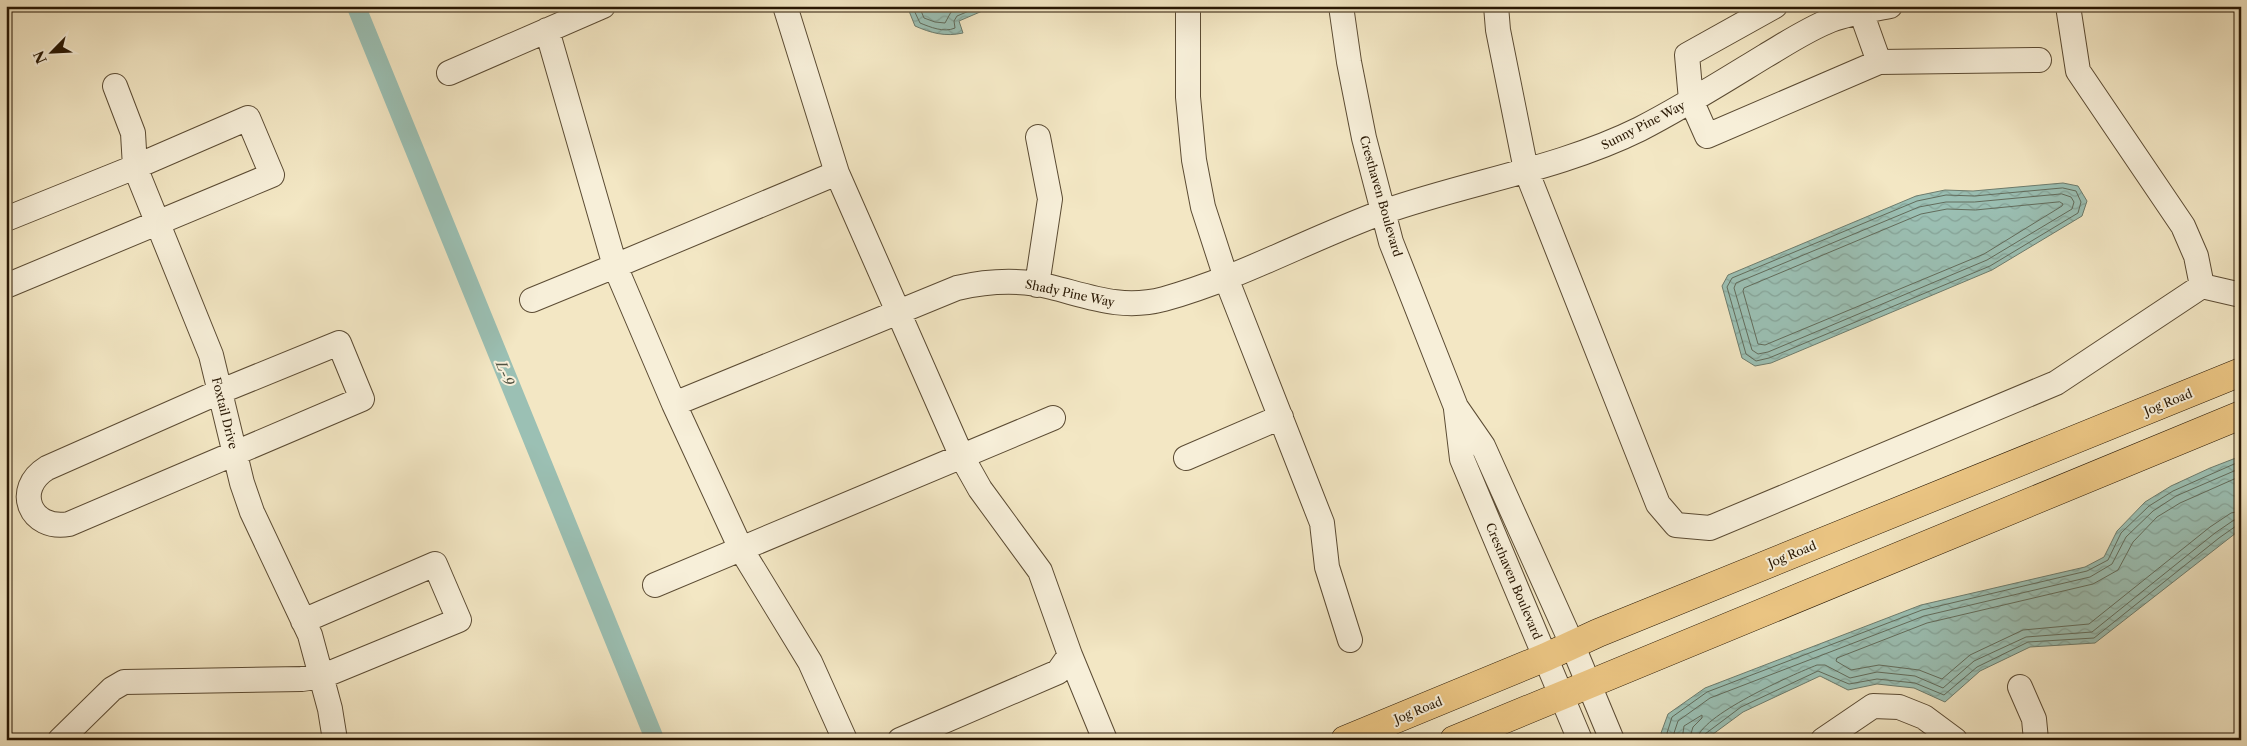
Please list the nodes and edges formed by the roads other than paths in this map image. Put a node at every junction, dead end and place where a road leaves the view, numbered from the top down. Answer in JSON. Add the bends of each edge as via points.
{"nodes":[{"id":1,"x":604,"y":6,"type":"edge"},
{"id":2,"x":785,"y":6,"type":"edge"},
{"id":3,"x":1188,"y":6,"type":"edge"},
{"id":4,"x":1341,"y":6,"type":"edge"},
{"id":5,"x":1496,"y":6,"type":"edge"},
{"id":6,"x":1775,"y":6,"type":"edge"},
{"id":7,"x":1890,"y":6,"type":"edge"},
{"id":8,"x":2068,"y":6,"type":"edge"},
{"id":9,"x":1860,"y":9,"type":"edge"},
{"id":10,"x":547,"y":30,"type":"junction"},
{"id":11,"x":2039,"y":60,"type":"dead end"},
{"id":12,"x":1879,"y":62,"type":"junction"},
{"id":13,"x":450,"y":73,"type":"dead end"},
{"id":14,"x":115,"y":86,"type":"dead end"},
{"id":15,"x":1691,"y":100,"type":"junction"},
{"id":16,"x":1038,"y":137,"type":"dead end"},
{"id":17,"x":135,"y":167,"type":"junction"},
{"id":18,"x":1526,"y":170,"type":"junction"},
{"id":19,"x":837,"y":173,"type":"junction"},
{"id":20,"x":1382,"y":212,"type":"junction"},
{"id":21,"x":6,"y":219,"type":"edge"},
{"id":22,"x":158,"y":224,"type":"junction"},
{"id":23,"x":615,"y":266,"type":"junction"},
{"id":24,"x":1226,"y":278,"type":"junction"},
{"id":25,"x":1036,"y":285,"type":"junction"},
{"id":26,"x":6,"y":286,"type":"edge"},
{"id":27,"x":2202,"y":286,"type":"junction"},
{"id":28,"x":2241,"y":295,"type":"edge"},
{"id":29,"x":532,"y":300,"type":"dead end"},
{"id":30,"x":899,"y":312,"type":"junction"},
{"id":31,"x":2241,"y":372,"type":"edge"},
{"id":32,"x":219,"y":392,"type":"junction"},
{"id":33,"x":674,"y":404,"type":"junction"},
{"id":34,"x":1456,"y":407,"type":"junction"},
{"id":35,"x":2241,"y":415,"type":"edge"},
{"id":36,"x":1281,"y":417,"type":"junction"},
{"id":37,"x":1053,"y":418,"type":"dead end"},
{"id":38,"x":235,"y":453,"type":"junction"},
{"id":39,"x":962,"y":457,"type":"junction"},
{"id":40,"x":1186,"y":458,"type":"dead end"},
{"id":41,"x":741,"y":549,"type":"junction"},
{"id":42,"x":655,"y":585,"type":"dead end"},
{"id":43,"x":304,"y":620,"type":"junction"},
{"id":44,"x":1350,"y":640,"type":"dead end"},
{"id":45,"x":1572,"y":644,"type":"junction"},
{"id":46,"x":1070,"y":655,"type":"junction"},
{"id":47,"x":1546,"y":657,"type":"junction"},
{"id":48,"x":323,"y":676,"type":"junction"},
{"id":49,"x":1589,"y":685,"type":"junction"},
{"id":50,"x":2020,"y":687,"type":"dead end"},
{"id":51,"x":1563,"y":695,"type":"junction"},
{"id":52,"x":60,"y":740,"type":"edge"},
{"id":53,"x":335,"y":740,"type":"edge"},
{"id":54,"x":845,"y":740,"type":"edge"},
{"id":55,"x":900,"y":740,"type":"edge"},
{"id":56,"x":1105,"y":740,"type":"edge"},
{"id":57,"x":1345,"y":740,"type":"edge"},
{"id":58,"x":1454,"y":740,"type":"edge"},
{"id":59,"x":1580,"y":740,"type":"edge"},
{"id":60,"x":1612,"y":740,"type":"edge"},
{"id":61,"x":1823,"y":740,"type":"edge"},
{"id":62,"x":1955,"y":740,"type":"edge"},
{"id":63,"x":2036,"y":740,"type":"edge"}],
"edges":[{"from":1,"to":10,"type":"street"},
{"from":2,"to":19,"type":"street"},
{"from":3,"to":24,"type":"street","via":[[1188,97],[1194,160],[1203,207]]},
{"from":4,"to":20,"type":"street","name":"Cresthaven Boulevard","via":[[1364,138]]},
{"from":5,"to":18,"type":"street"},
{"from":6,"to":15,"type":"street","via":[[1686,55]]},
{"from":7,"to":9,"type":"street","name":"Sunny Pine Way"},
{"from":8,"to":27,"type":"street","via":[[2078,71],[2183,226],[2196,256]]},
{"from":9,"to":12,"type":"street"},
{"from":9,"to":15,"type":"street","name":"Sunny Pine Way","via":[[1804,33]]},
{"from":10,"to":13,"type":"street"},
{"from":10,"to":23,"type":"street"},
{"from":11,"to":12,"type":"street"},
{"from":12,"to":15,"type":"street","via":[[1707,136]]},
{"from":14,"to":17,"type":"street","name":"Foxtail Drive","via":[[133,133]]},
{"from":15,"to":18,"type":"street","name":"Sunny Pine Way","via":[[1640,129],[1593,150]]},
{"from":16,"to":25,"type":"street","via":[[1050,199]]},
{"from":17,"to":21,"type":"street"},
{"from":17,"to":22,"type":"street","name":"Foxtail Drive"},
{"from":17,"to":22,"type":"street","via":[[248,118],[272,175]]},
{"from":18,"to":20,"type":"street","name":"Sunny Pine Way"},
{"from":18,"to":27,"type":"street","via":[[1658,504],[1676,526],[1710,528],[2056,383]]},
{"from":19,"to":23,"type":"street"},
{"from":19,"to":30,"type":"street"},
{"from":20,"to":24,"type":"street","name":"Shady Pine Way"},
{"from":20,"to":34,"type":"street","name":"Cresthaven Boulevard"},
{"from":22,"to":26,"type":"street"},
{"from":22,"to":32,"type":"street","name":"Foxtail Drive","via":[[211,356]]},
{"from":23,"to":29,"type":"street"},
{"from":23,"to":33,"type":"street"},
{"from":24,"to":25,"type":"street","name":"Shady Pine Way","via":[[1163,299],[1138,303],[1113,303]]},
{"from":24,"to":36,"type":"street"},
{"from":25,"to":30,"type":"street","name":"Shady Pine Way","via":[[1020,282],[976,284],[957,288]]},
{"from":27,"to":28,"type":"street"},
{"from":30,"to":33,"type":"street","name":"Shady Pine Way"},
{"from":30,"to":39,"type":"street"},
{"from":31,"to":45,"type":"main road","name":"Jog Road"},
{"from":32,"to":38,"type":"street","name":"Foxtail Drive"},
{"from":32,"to":38,"type":"street","via":[[339,343],[362,399]]},
{"from":32,"to":38,"type":"street","via":[[38,473],[28,491],[29,502],[39,519],[48,524],[69,524]]},
{"from":33,"to":41,"type":"street"},
{"from":34,"to":45,"type":"street","name":"Cresthaven Boulevard","via":[[1483,446]]},
{"from":34,"to":47,"type":"street","name":"Cresthaven Boulevard","via":[[1462,459]]},
{"from":35,"to":49,"type":"main road"},
{"from":36,"to":40,"type":"street"},
{"from":36,"to":44,"type":"street","via":[[1322,523],[1327,567]]},
{"from":37,"to":39,"type":"street"},
{"from":38,"to":43,"type":"street","name":"Foxtail Drive","via":[[255,519]]},
{"from":39,"to":41,"type":"street"},
{"from":39,"to":46,"type":"street","via":[[980,489],[1040,571]]},
{"from":41,"to":42,"type":"street"},
{"from":41,"to":54,"type":"street","via":[[810,662]]},
{"from":43,"to":48,"type":"street","name":"Foxtail Drive"},
{"from":43,"to":48,"type":"street","via":[[436,564],[459,620]]},
{"from":45,"to":47,"type":"main road","name":"Jog Road"},
{"from":45,"to":49,"type":"street","name":"Cresthaven Boulevard"},
{"from":46,"to":55,"type":"street","via":[[1058,672]]},
{"from":46,"to":56,"type":"street"},
{"from":47,"to":51,"type":"street","name":"Cresthaven Boulevard"},
{"from":47,"to":57,"type":"main road","name":"Jog Road"},
{"from":48,"to":52,"type":"street","via":[[124,682],[112,689]]},
{"from":48,"to":53,"type":"street","name":"Foxtail Drive"},
{"from":49,"to":51,"type":"main road"},
{"from":49,"to":60,"type":"street","name":"Cresthaven Boulevard"},
{"from":50,"to":63,"type":"street","via":[[2034,719]]},
{"from":51,"to":58,"type":"main road"},
{"from":51,"to":59,"type":"street","name":"Cresthaven Boulevard"},
{"from":61,"to":62,"type":"street","via":[[1873,706],[1898,707],[1924,717]]}]}
